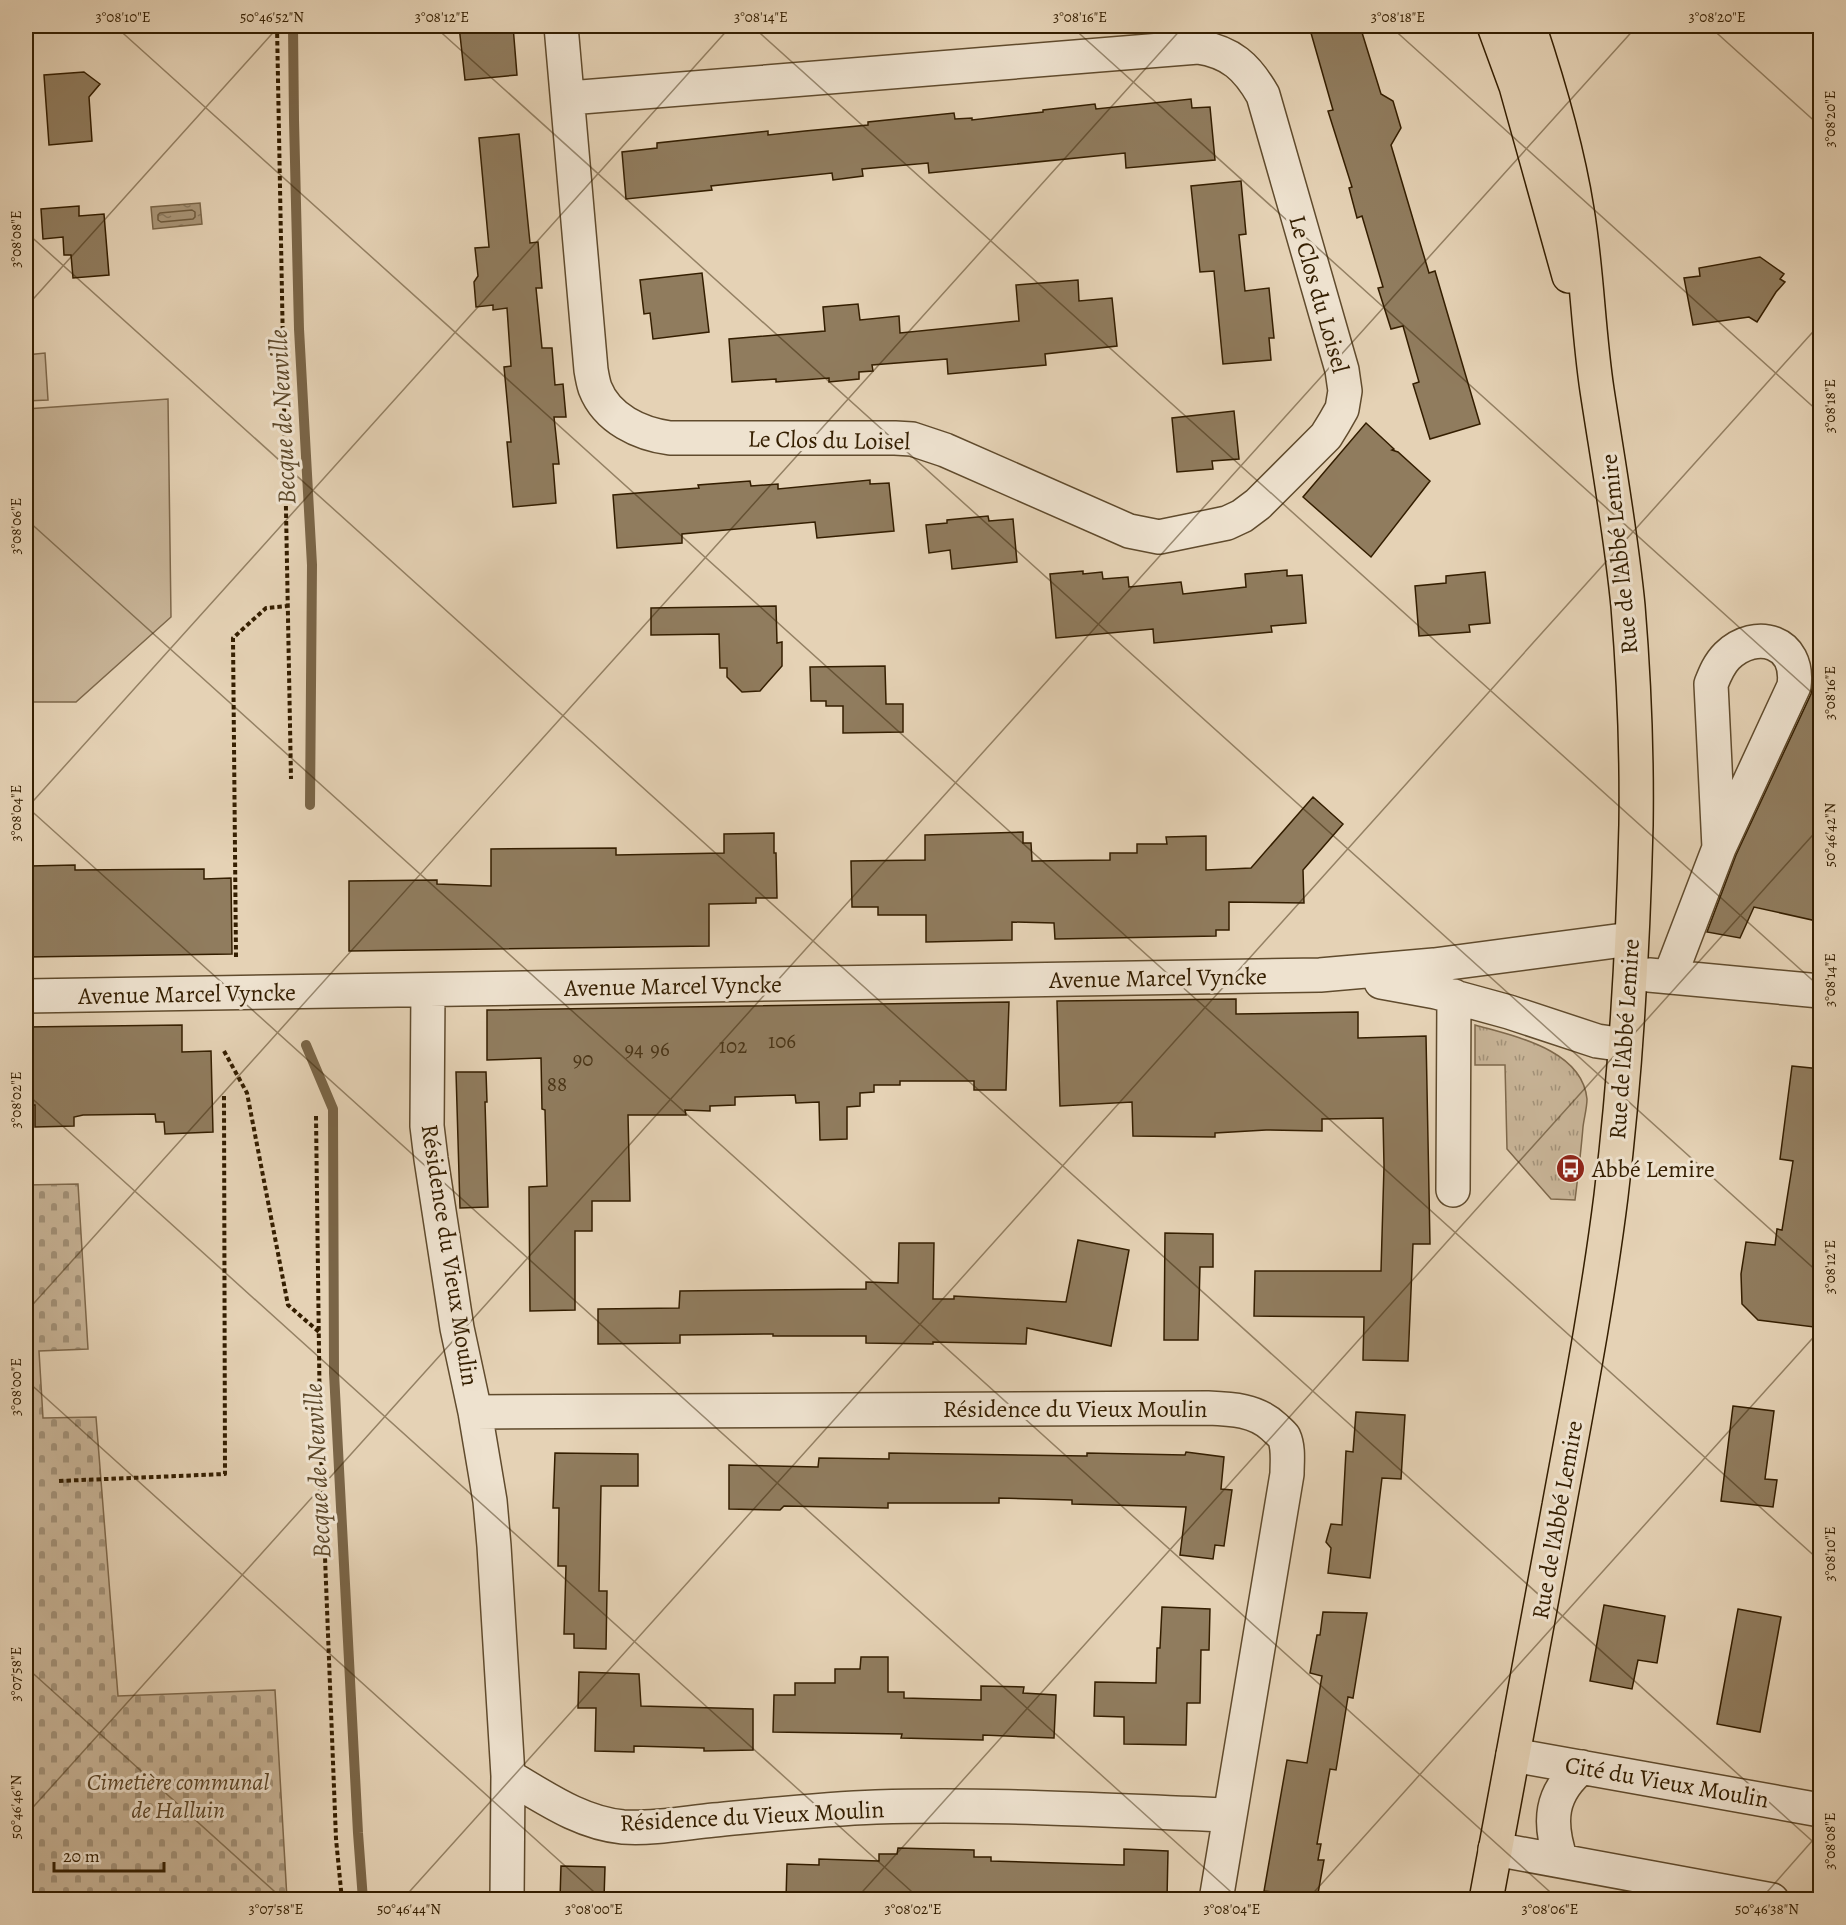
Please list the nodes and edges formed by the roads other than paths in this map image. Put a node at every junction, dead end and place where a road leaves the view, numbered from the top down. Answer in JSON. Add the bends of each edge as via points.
{"nodes":[{"id":1,"x":561,"y":26,"type":"edge"},
{"id":2,"x":1494,"y":26,"type":"edge"},
{"id":3,"x":1529,"y":26,"type":"edge"},
{"id":4,"x":569,"y":98,"type":"junction"},
{"id":5,"x":1597,"y":385,"type":"junction"},
{"id":6,"x":1719,"y":848,"type":"junction"},
{"id":7,"x":1631,"y":939,"type":"junction"},
{"id":8,"x":1629,"y":974,"type":"junction"},
{"id":9,"x":1320,"y":975,"type":"junction"},
{"id":10,"x":1670,"y":976,"type":"junction"},
{"id":11,"x":428,"y":990,"type":"junction"},
{"id":12,"x":1821,"y":991,"type":"edge"},
{"id":13,"x":26,"y":996,"type":"edge"},
{"id":14,"x":1454,"y":996,"type":"junction"},
{"id":15,"x":1625,"y":1045,"type":"junction"},
{"id":16,"x":1454,"y":1190,"type":"dead end"},
{"id":17,"x":475,"y":1412,"type":"junction"},
{"id":18,"x":1513,"y":1755,"type":"junction"},
{"id":19,"x":1582,"y":1767,"type":"junction"},
{"id":20,"x":508,"y":1776,"type":"junction"},
{"id":21,"x":1821,"y":1810,"type":"edge"},
{"id":22,"x":1229,"y":1815,"type":"junction"},
{"id":23,"x":1496,"y":1849,"type":"junction"},
{"id":24,"x":1561,"y":1860,"type":"junction"},
{"id":25,"x":507,"y":1899,"type":"edge"},
{"id":26,"x":1216,"y":1899,"type":"edge"},
{"id":27,"x":1486,"y":1899,"type":"edge"},
{"id":28,"x":1772,"y":1899,"type":"edge"}],
"edges":[{"from":1,"to":4,"type":"street","name":"Le Clos du Loisel"},
{"from":2,"to":5,"type":"main road","name":"Rue de l'Abbé Lemire","via":[[1519,97]]},
{"from":3,"to":5,"type":"main road","name":"Rue de l'Abbé Lemire","via":[[1559,126],[1576,205]]},
{"from":4,"to":4,"type":"street","name":"Le Clos du Loisel","via":[[591,370],[601,399],[637,430],[670,438],[912,439],[1129,531],[1159,537],[1227,523],[1242,516],[1275,489],[1326,436],[1342,409],[1342,370],[1263,95],[1244,68],[1215,50],[1198,47]]},
{"from":5,"to":7,"type":"main road","name":"Rue de l'Abbé Lemire","via":[[1628,607],[1633,684],[1636,813]]},
{"from":6,"to":6,"type":"street","via":[[1794,686],[1793,663],[1787,652],[1766,641],[1737,648],[1725,657],[1711,684]]},
{"from":6,"to":10,"type":"street"},
{"from":7,"to":8,"type":"main road","name":"Rue de l'Abbé Lemire"},
{"from":7,"to":9,"type":"street","name":"Avenue Marcel Vyncke","via":[[1434,965]]},
{"from":8,"to":10,"type":"street"},
{"from":8,"to":15,"type":"main road","name":"Rue de l'Abbé Lemire"},
{"from":9,"to":11,"type":"street","name":"Avenue Marcel Vyncke"},
{"from":9,"to":14,"type":"street","name":"Avenue Marcel Vyncke"},
{"from":10,"to":12,"type":"street"},
{"from":11,"to":13,"type":"street","name":"Avenue Marcel Vyncke"},
{"from":11,"to":17,"type":"street","name":"Résidence du Vieux Moulin","via":[[427,1126],[457,1328]]},
{"from":14,"to":15,"type":"street","name":"Avenue Marcel Vyncke","via":[[1597,1041]]},
{"from":14,"to":16,"type":"street"},
{"from":15,"to":18,"type":"main road","name":"Rue de l'Abbé Lemire","via":[[1596,1309]]},
{"from":17,"to":20,"type":"street","name":"Résidence du Vieux Moulin","via":[[490,1501]]},
{"from":17,"to":22,"type":"street","name":"Résidence du Vieux Moulin","via":[[1208,1408],[1236,1409],[1255,1415],[1284,1436],[1287,1474]]},
{"from":18,"to":19,"type":"street","name":"Cité du Vieux Moulin"},
{"from":18,"to":23,"type":"main road","name":"Rue de l'Abbé Lemire"},
{"from":19,"to":21,"type":"street","name":"Cité du Vieux Moulin"},
{"from":19,"to":24,"type":"street","via":[[1563,1786],[1554,1810],[1554,1838]]},
{"from":20,"to":22,"type":"street","name":"Résidence du Vieux Moulin","via":[[579,1816],[623,1827],[876,1808]]},
{"from":20,"to":25,"type":"street"},
{"from":22,"to":26,"type":"street","name":"Résidence du Vieux Moulin"},
{"from":23,"to":24,"type":"street"},
{"from":23,"to":27,"type":"main road","name":"Rue de l'Abbé Lemire"},
{"from":24,"to":28,"type":"street"}]}
